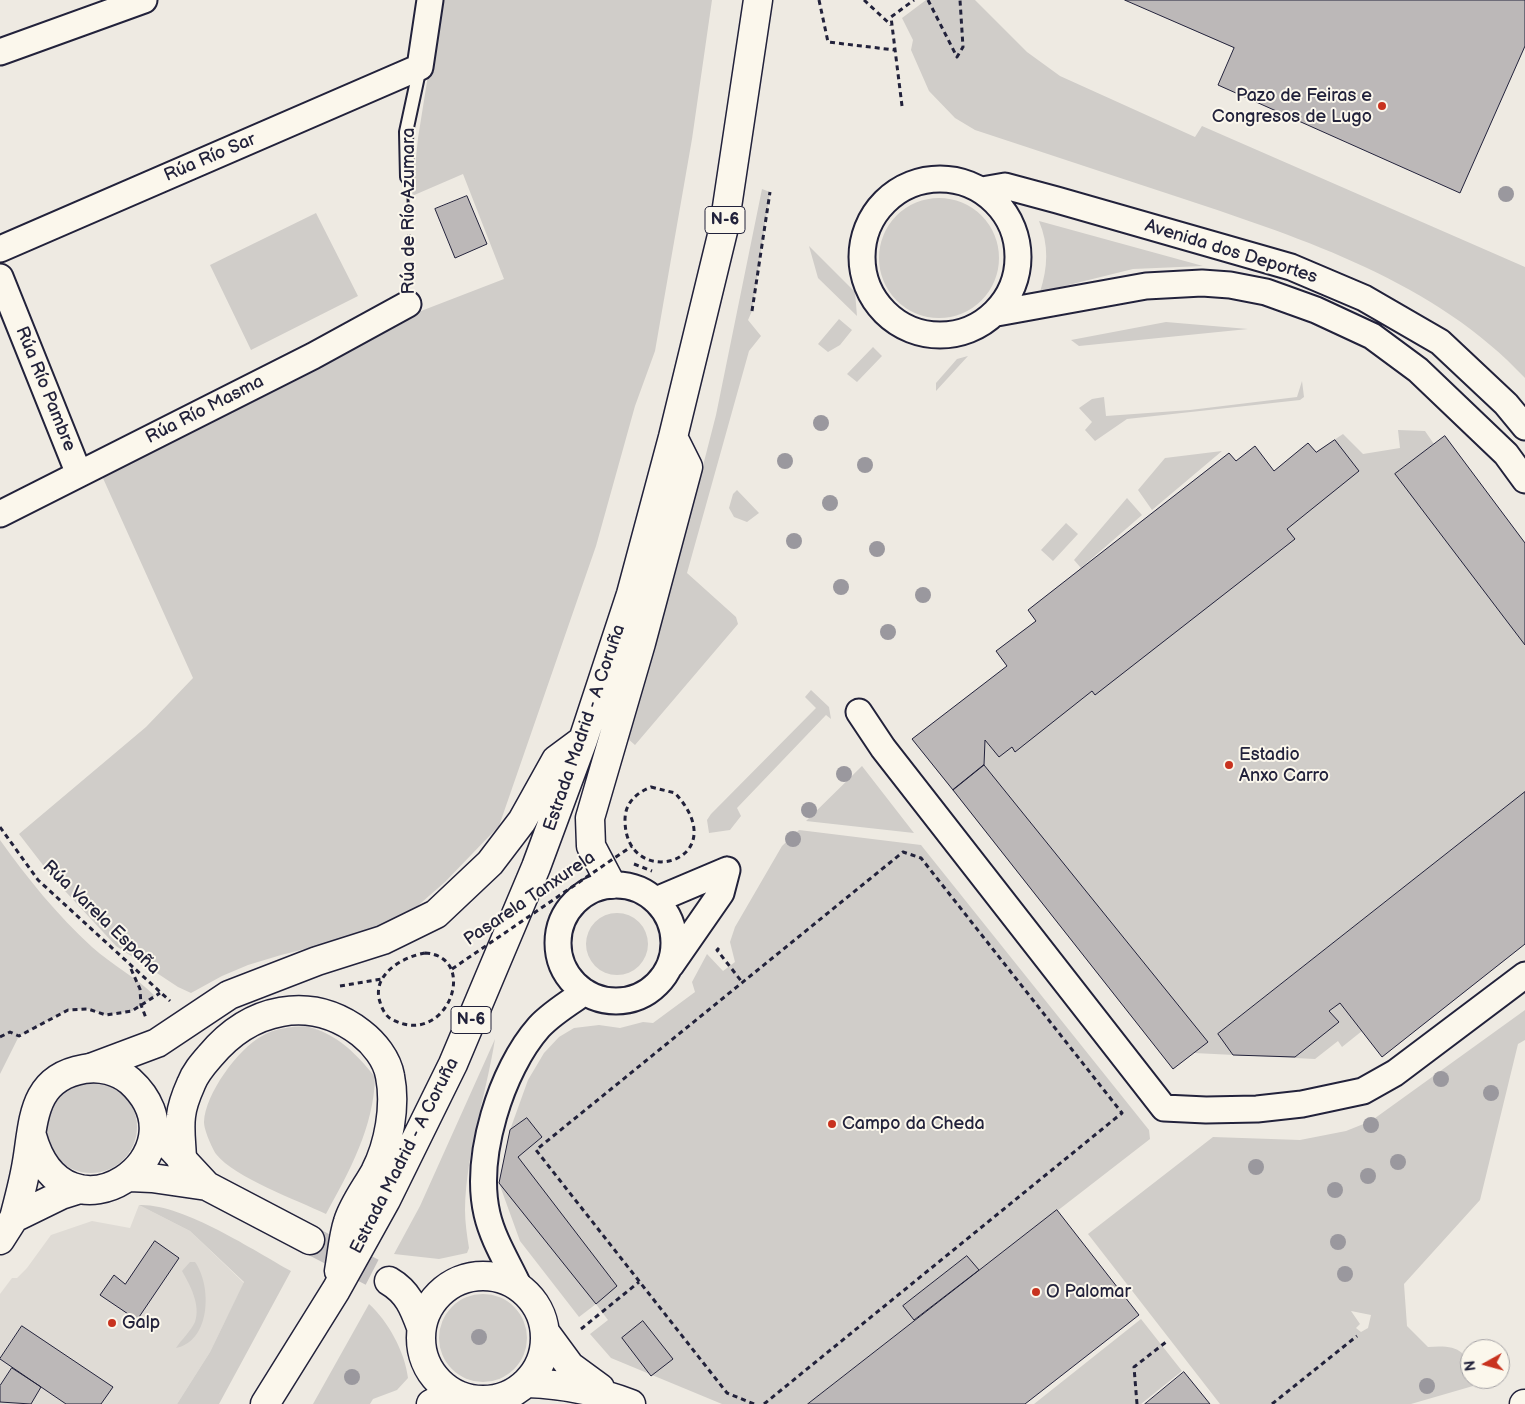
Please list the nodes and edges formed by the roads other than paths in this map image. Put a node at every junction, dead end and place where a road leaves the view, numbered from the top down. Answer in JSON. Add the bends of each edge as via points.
{"nodes":[{"id":1,"x":144,"y":0,"type":"edge"},
{"id":2,"x":430,"y":0,"type":"edge"},
{"id":3,"x":758,"y":0,"type":"edge"},
{"id":4,"x":0,"y":52,"type":"edge"},
{"id":5,"x":420,"y":67,"type":"junction"},
{"id":6,"x":407,"y":177,"type":"road end"},
{"id":7,"x":982,"y":190,"type":"junction"},
{"id":8,"x":0,"y":249,"type":"edge"},
{"id":9,"x":0,"y":277,"type":"edge"},
{"id":10,"x":408,"y":304,"type":"road end"},
{"id":11,"x":996,"y":313,"type":"junction"},
{"id":12,"x":1525,"y":427,"type":"edge"},
{"id":13,"x":673,"y":437,"type":"junction"},
{"id":14,"x":78,"y":474,"type":"junction"},
{"id":15,"x":1525,"y":480,"type":"edge"},
{"id":16,"x":0,"y":514,"type":"edge"},
{"id":17,"x":859,"y":712,"type":"dead end"},
{"id":18,"x":583,"y":740,"type":"junction"},
{"id":19,"x":611,"y":884,"type":"junction"},
{"id":20,"x":656,"y":900,"type":"junction"},
{"id":21,"x":668,"y":969,"type":"junction"},
{"id":22,"x":1525,"y":975,"type":"edge"},
{"id":23,"x":585,"y":992,"type":"junction"},
{"id":24,"x":93,"y":1067,"type":"junction"},
{"id":25,"x":153,"y":1124,"type":"junction"},
{"id":26,"x":32,"y":1136,"type":"junction"},
{"id":27,"x":182,"y":1162,"type":"junction"},
{"id":28,"x":130,"y":1177,"type":"junction"},
{"id":29,"x":207,"y":1186,"type":"junction"},
{"id":30,"x":80,"y":1189,"type":"junction"},
{"id":31,"x":7,"y":1229,"type":"edge"},
{"id":32,"x":310,"y":1240,"type":"tunnel mouth"},
{"id":33,"x":455,"y":1282,"type":"junction"},
{"id":34,"x":519,"y":1287,"type":"junction"},
{"id":35,"x":336,"y":1290,"type":"junction"},
{"id":36,"x":421,"y":1328,"type":"junction"},
{"id":37,"x":545,"y":1332,"type":"junction"},
{"id":38,"x":527,"y":1383,"type":"junction"},
{"id":39,"x":441,"y":1398,"type":"edge"},
{"id":40,"x":621,"y":1400,"type":"edge"},
{"id":41,"x":265,"y":1404,"type":"edge"}],
"edges":[{"from":1,"to":4,"type":"street"},
{"from":2,"to":5,"type":"street","name":"Rúa de Río Azumara"},
{"from":3,"to":13,"type":"main road","name":"Estrada Madrid - A Coruña","number":"N-6","via":[[724,227]]},
{"from":5,"to":6,"type":"lane","name":"Rúa de Río Azumara","via":[[406,132]]},
{"from":5,"to":8,"type":"street","name":"Rúa Río Sar"},
{"from":7,"to":11,"type":"street","via":[[1008,216],[1019,250],[1016,281]]},
{"from":7,"to":11,"type":"street","via":[[965,181],[933,178],[913,182],[891,195],[881,204],[864,237],[862,265],[865,279],[882,310],[895,321],[920,333],[955,335],[975,328]]},
{"from":7,"to":12,"type":"street","name":"Avenida dos Deportes","via":[[1004,186],[1066,203],[1291,267],[1364,298],[1440,342],[1506,404]]},
{"from":9,"to":14,"type":"street","name":"Rúa Río Pambre"},
{"from":10,"to":14,"type":"street","name":"Rúa Río Masma","via":[[313,356]]},
{"from":11,"to":15,"type":"street","name":"Avenida dos Deportes","via":[[1146,286],[1221,284],[1266,292],[1316,310],[1372,336],[1443,393],[1506,454]]},
{"from":13,"to":18,"type":"main road","name":"Estrada Madrid - A Coruña","number":"N-6","via":[[631,594]]},
{"from":13,"to":19,"type":"main road","via":[[688,467],[590,818],[591,846]]},
{"from":14,"to":16,"type":"street","name":"Rúa Río Masma"},
{"from":17,"to":22,"type":"street","via":[[883,748],[1164,1108],[1257,1109],[1302,1104],[1363,1091],[1395,1073]]},
{"from":18,"to":24,"type":"main road","via":[[556,760],[522,821],[490,862],[436,914],[383,940],[228,995],[157,1043]]},
{"from":18,"to":35,"type":"main road","name":"Estrada Madrid - A Coruña","number":"N-6","via":[[536,867],[453,1064],[386,1200]]},
{"from":19,"to":20,"type":"street","via":[[643,890]]},
{"from":19,"to":23,"type":"street","via":[[593,888],[578,898],[566,912],[559,929],[558,947],[562,964],[571,980]]},
{"from":20,"to":21,"type":"street","via":[[668,915],[674,932],[674,951]]},
{"from":20,"to":21,"type":"street","via":[[728,870],[722,893]]},
{"from":21,"to":23,"type":"street","via":[[657,985],[641,996],[622,1001],[603,1000]]},
{"from":23,"to":34,"type":"street","via":[[552,1015],[526,1044],[507,1082],[488,1142],[483,1171],[486,1212]]},
{"from":24,"to":25,"type":"main road","via":[[127,1078],[140,1090],[149,1106]]},
{"from":24,"to":26,"type":"main road","via":[[73,1071],[54,1081],[41,1096],[33,1115]]},
{"from":25,"to":27,"type":"main road"},
{"from":25,"to":28,"type":"main road","via":[[152,1144],[144,1162]]},
{"from":26,"to":30,"type":"main road","via":[[37,1154],[48,1170],[62,1182]]},
{"from":26,"to":31,"type":"main road","via":[[25,1175]]},
{"from":27,"to":29,"type":"main road"},
{"from":27,"to":35,"type":"main road","via":[[181,1116],[191,1083],[217,1048],[252,1020],[302,1010],[327,1014],[347,1023],[368,1039],[382,1057],[390,1075],[389,1132],[376,1170],[348,1222]]},
{"from":28,"to":29,"type":"main road"},
{"from":28,"to":30,"type":"main road","via":[[105,1188]]},
{"from":29,"to":32,"type":"main road"},
{"from":30,"to":31,"type":"main road","via":[[60,1195]]},
{"from":33,"to":34,"type":"main road","via":[[488,1276],[505,1279]]},
{"from":33,"to":36,"type":"main road","via":[[439,1293]]},
{"from":33,"to":36,"type":"main road","via":[[432,1288],[394,1284],[412,1303]]},
{"from":34,"to":37,"type":"main road","via":[[532,1299],[541,1315]]},
{"from":35,"to":41,"type":"main road","name":"Estrada Madrid - A Coruña","number":"N-6"},
{"from":36,"to":39,"type":"main road","via":[[421,1347],[426,1365],[437,1381]]},
{"from":37,"to":38,"type":"main road","via":[[538,1368]]},
{"from":37,"to":40,"type":"main road","via":[[570,1366]]},
{"from":38,"to":39,"type":"main road","via":[[510,1394],[491,1400]]},
{"from":38,"to":40,"type":"main road","via":[[558,1384]]}]}
